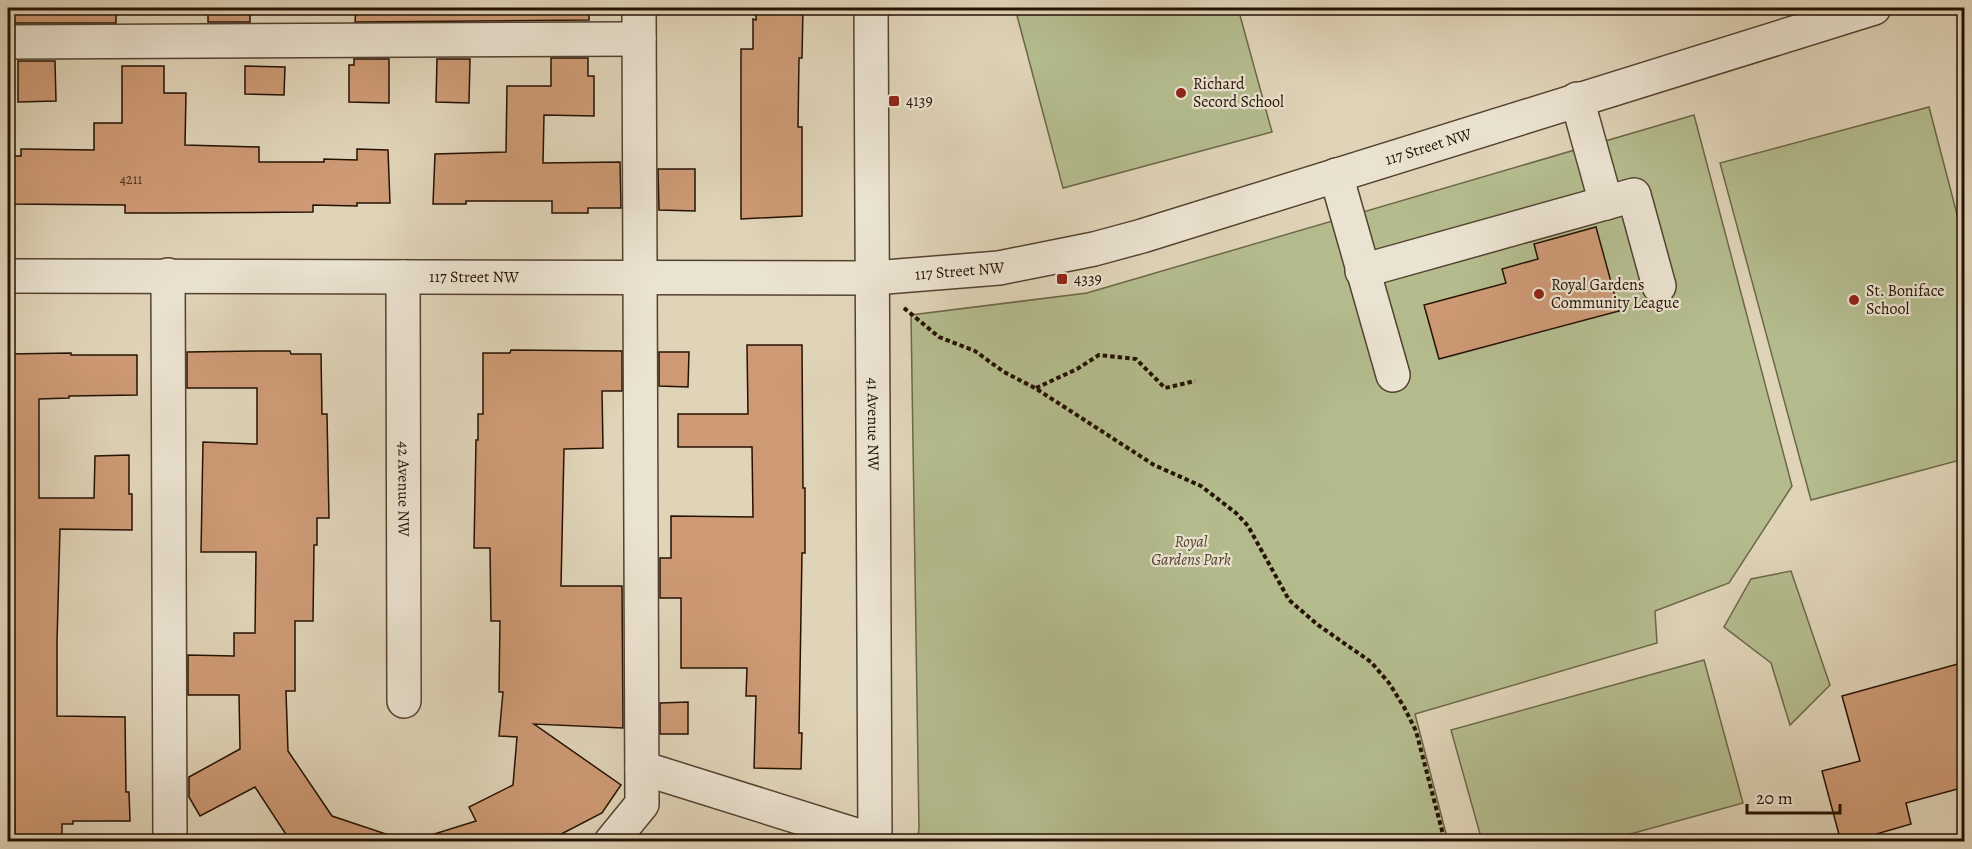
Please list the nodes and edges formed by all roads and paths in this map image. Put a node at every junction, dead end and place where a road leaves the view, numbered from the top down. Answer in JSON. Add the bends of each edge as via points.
{"nodes":[{"id":1,"x":871,"y":8,"type":"edge"},
{"id":2,"x":1874,"y":8,"type":"edge"},
{"id":3,"x":639,"y":23,"type":"edge"},
{"id":4,"x":8,"y":42,"type":"edge"},
{"id":5,"x":1577,"y":99,"type":"junction"},
{"id":6,"x":1336,"y":175,"type":"junction"},
{"id":7,"x":1606,"y":203,"type":"junction"},
{"id":8,"x":1362,"y":271,"type":"junction"},
{"id":9,"x":168,"y":275,"type":"junction"},
{"id":10,"x":8,"y":276,"type":"edge"},
{"id":11,"x":403,"y":277,"type":"junction"},
{"id":12,"x":641,"y":277,"type":"junction"},
{"id":13,"x":873,"y":279,"type":"junction"},
{"id":14,"x":1659,"y":286,"type":"dead end"},
{"id":15,"x":1393,"y":375,"type":"dead end"},
{"id":16,"x":1195,"y":381,"type":"dead end"},
{"id":17,"x":1035,"y":388,"type":"junction"},
{"id":18,"x":404,"y":701,"type":"dead end"},
{"id":19,"x":642,"y":768,"type":"junction"},
{"id":20,"x":875,"y":841,"type":"edge"},
{"id":21,"x":170,"y":842,"type":"edge"},
{"id":22,"x":611,"y":842,"type":"edge"},
{"id":23,"x":1445,"y":842,"type":"edge"}],
"edges":[{"from":1,"to":13,"type":"street","name":"41 Avenue NW"},
{"from":2,"to":5,"type":"street","name":"117 Street NW"},
{"from":3,"to":4,"type":"street"},
{"from":3,"to":12,"type":"street"},
{"from":5,"to":6,"type":"street","name":"117 Street NW"},
{"from":5,"to":7,"type":"street"},
{"from":6,"to":8,"type":"street"},
{"from":6,"to":13,"type":"street","name":"117 Street NW","via":[[1094,249],[999,268]]},
{"from":7,"to":8,"type":"street"},
{"from":7,"to":14,"type":"street","via":[[1634,195]]},
{"from":8,"to":15,"type":"street"},
{"from":9,"to":10,"type":"street","name":"117 Street NW"},
{"from":9,"to":11,"type":"street","name":"117 Street NW"},
{"from":9,"to":21,"type":"street"},
{"from":11,"to":12,"type":"street","name":"117 Street NW"},
{"from":11,"to":18,"type":"street","name":"42 Avenue NW"},
{"from":12,"to":13,"type":"street","name":"117 Street NW"},
{"from":12,"to":19,"type":"street"},
{"from":13,"to":17,"type":"path","via":[[939,337],[975,351]]},
{"from":13,"to":20,"type":"street","name":"41 Avenue NW"},
{"from":16,"to":17,"type":"path","via":[[1165,388],[1136,359],[1100,355]]},
{"from":17,"to":23,"type":"path","via":[[1154,465],[1201,486],[1236,513],[1248,526],[1289,600],[1371,662],[1399,699],[1416,731]]},
{"from":19,"to":20,"type":"street"},
{"from":19,"to":22,"type":"street","via":[[642,804]]}]}
